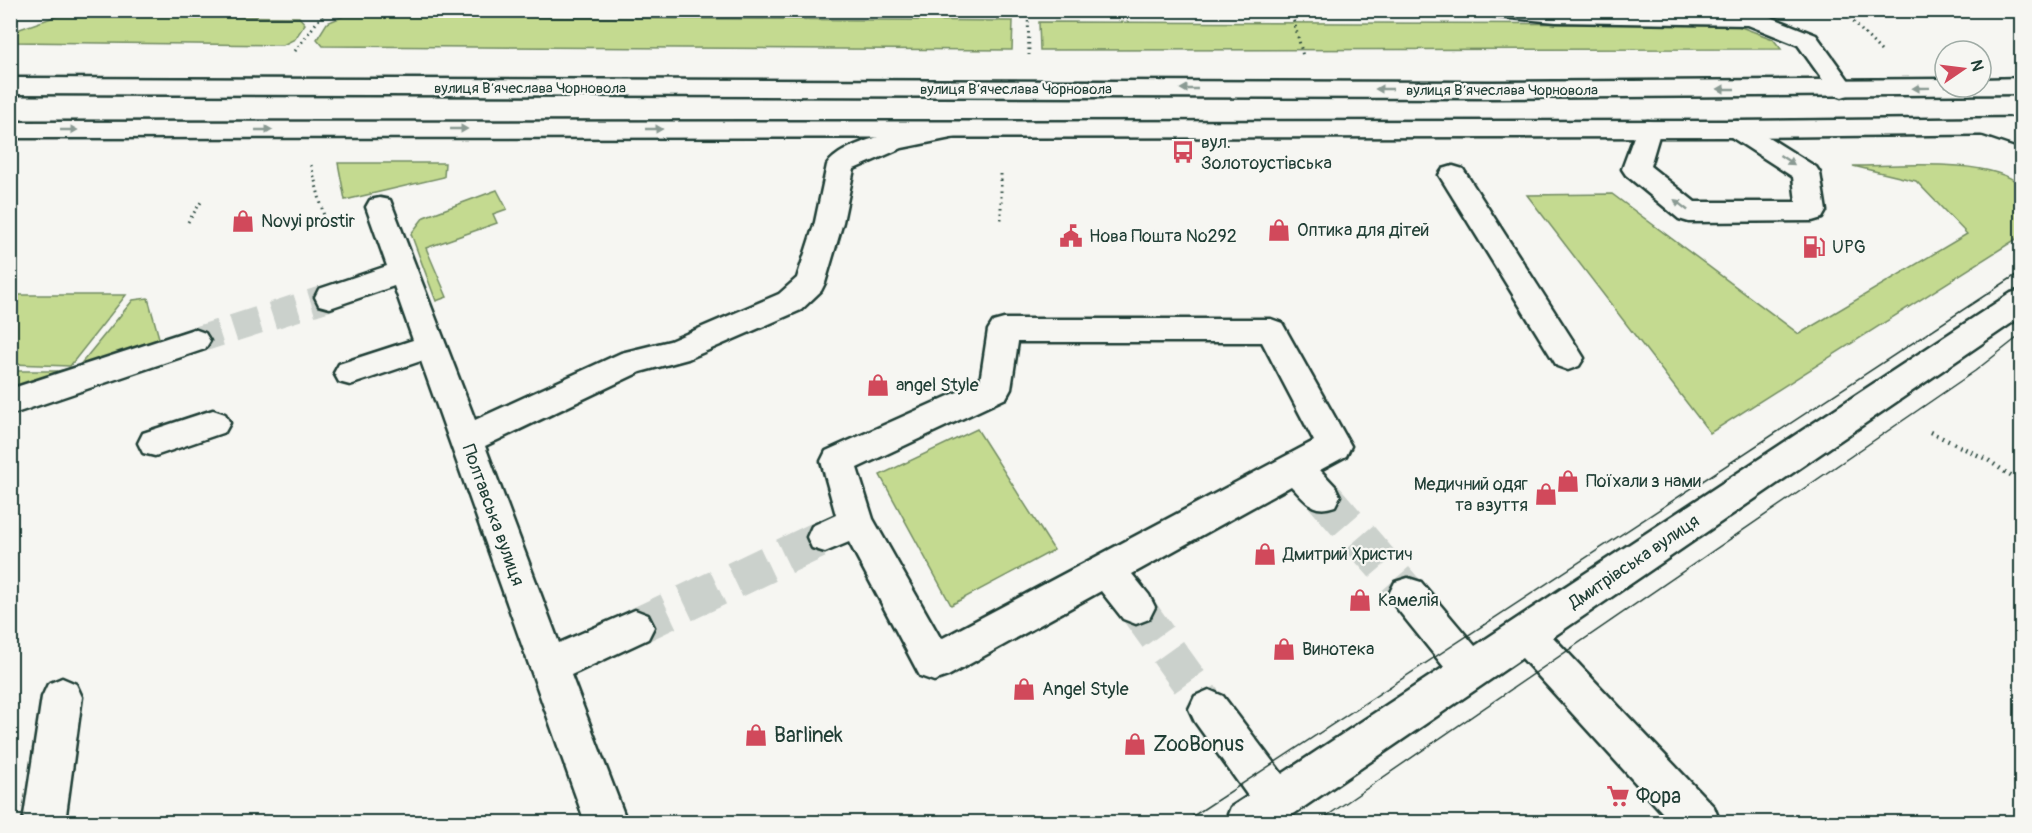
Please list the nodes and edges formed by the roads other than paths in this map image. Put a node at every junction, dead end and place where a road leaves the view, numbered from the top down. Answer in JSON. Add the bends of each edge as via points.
{"nodes":[{"id":1,"x":1499,"y":10,"type":"edge"},
{"id":2,"x":1740,"y":14,"type":"edge"},
{"id":3,"x":10,"y":86,"type":"edge"},
{"id":4,"x":2022,"y":87,"type":"edge"},
{"id":5,"x":1842,"y":89,"type":"junction"},
{"id":6,"x":2022,"y":126,"type":"edge"},
{"id":7,"x":1987,"y":127,"type":"junction"},
{"id":8,"x":956,"y":129,"type":"junction"},
{"id":9,"x":1648,"y":129,"type":"junction"},
{"id":10,"x":1737,"y":129,"type":"junction"},
{"id":11,"x":10,"y":130,"type":"edge"},
{"id":12,"x":2022,"y":140,"type":"edge"},
{"id":13,"x":1453,"y":175,"type":"dead end"},
{"id":14,"x":380,"y":207,"type":"dead end"},
{"id":15,"x":404,"y":271,"type":"junction"},
{"id":16,"x":330,"y":297,"type":"tunnel mouth"},
{"id":17,"x":2022,"y":301,"type":"edge"},
{"id":18,"x":194,"y":341,"type":"tunnel mouth"},
{"id":19,"x":430,"y":346,"type":"junction"},
{"id":20,"x":1569,"y":358,"type":"dead end"},
{"id":21,"x":351,"y":373,"type":"dead end"},
{"id":22,"x":10,"y":402,"type":"edge"},
{"id":23,"x":213,"y":423,"type":"dead end"},
{"id":24,"x":465,"y":440,"type":"junction"},
{"id":25,"x":155,"y":443,"type":"dead end"},
{"id":26,"x":1295,"y":467,"type":"junction"},
{"id":27,"x":1323,"y":496,"type":"tunnel mouth"},
{"id":28,"x":1106,"y":570,"type":"junction"},
{"id":29,"x":1408,"y":594,"type":"tunnel mouth"},
{"id":30,"x":1136,"y":607,"type":"tunnel mouth"},
{"id":31,"x":635,"y":627,"type":"tunnel mouth"},
{"id":32,"x":1526,"y":634,"type":"junction"},
{"id":33,"x":549,"y":666,"type":"junction"},
{"id":34,"x":1472,"y":671,"type":"junction"},
{"id":35,"x":62,"y":697,"type":"dead end"},
{"id":36,"x":1209,"y":709,"type":"tunnel mouth"},
{"id":37,"x":1262,"y":812,"type":"edge"},
{"id":38,"x":44,"y":822,"type":"edge"},
{"id":39,"x":606,"y":822,"type":"edge"},
{"id":40,"x":1699,"y":822,"type":"edge"}],
"edges":[{"from":1,"to":2,"type":"main road","via":[[1556,15]]},
{"from":2,"to":5,"type":"main road","via":[[1807,40]]},
{"from":5,"to":3,"type":"main road","name":"вулиця Вʼячеслава Чорновола","one_way":true},
{"from":4,"to":5,"type":"main road","name":"вулиця Вʼячеслава Чорновола","one_way":true},
{"from":6,"to":7,"type":"main road"},
{"from":7,"to":10,"type":"main road"},
{"from":7,"to":12,"type":"main road"},
{"from":8,"to":9,"type":"main road"},
{"from":11,"to":8,"type":"main road","one_way":true},
{"from":8,"to":24,"type":"main road","via":[[868,148],[841,165],[810,283],[790,302],[677,351],[632,362]]},
{"from":9,"to":10,"type":"main road"},
{"from":10,"to":9,"type":"main road","one_way":true,"via":[[1806,173],[1812,211],[1689,212],[1636,169]]},
{"from":13,"to":20,"type":"main road"},
{"from":14,"to":15,"type":"main road","name":"Полтавська вулиця"},
{"from":15,"to":16,"type":"main road"},
{"from":15,"to":19,"type":"main road","name":"Полтавська вулиця"},
{"from":17,"to":32,"type":"main road","name":"Дмитрівська вулиця"},
{"from":18,"to":22,"type":"main road"},
{"from":19,"to":21,"type":"main road"},
{"from":19,"to":24,"type":"main road","name":"Полтавська вулиця"},
{"from":23,"to":25,"type":"main road"},
{"from":24,"to":33,"type":"main road","name":"Полтавська вулиця"},
{"from":26,"to":27,"type":"main road"},
{"from":26,"to":28,"type":"main road"},
{"from":26,"to":28,"type":"main road","via":[[1334,446],[1271,332],[1004,330],[995,389],[838,461],[840,530],[934,663]]},
{"from":28,"to":30,"type":"main road"},
{"from":29,"to":34,"type":"main road"},
{"from":31,"to":33,"type":"main road"},
{"from":32,"to":34,"type":"main road","name":"Дмитрівська вулиця"},
{"from":32,"to":40,"type":"main road"},
{"from":33,"to":39,"type":"main road","name":"Полтавська вулиця"},
{"from":34,"to":37,"type":"main road","name":"Дмитрівська вулиця"},
{"from":35,"to":38,"type":"main road"},
{"from":36,"to":37,"type":"main road"}]}
